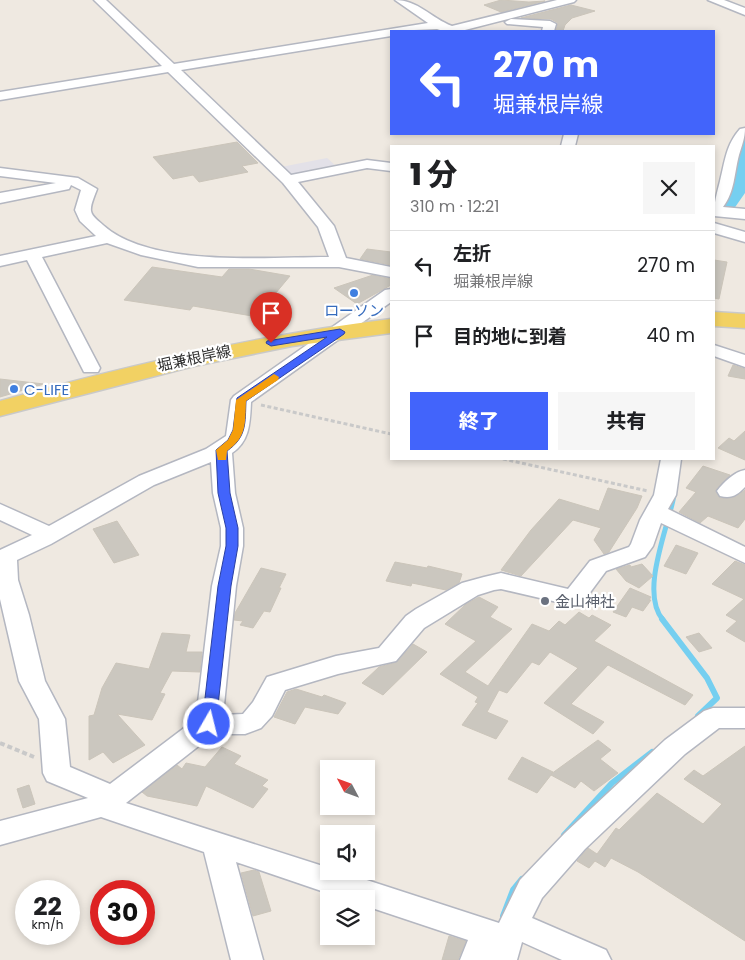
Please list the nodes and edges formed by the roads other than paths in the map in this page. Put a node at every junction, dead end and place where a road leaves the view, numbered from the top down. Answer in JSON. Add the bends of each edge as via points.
{"nodes":[{"id":1,"x":100,"y":0,"type":"edge"},
{"id":2,"x":401,"y":0,"type":"edge"},
{"id":3,"x":570,"y":0,"type":"edge"},
{"id":4,"x":714,"y":0,"type":"edge"},
{"id":5,"x":530,"y":2,"type":"dead end"},
{"id":6,"x":544,"y":7,"type":"junction"},
{"id":7,"x":493,"y":11,"type":"dead end"},
{"id":8,"x":745,"y":12,"type":"edge"},
{"id":9,"x":569,"y":13,"type":"dead end"},
{"id":10,"x":510,"y":15,"type":"junction"},
{"id":11,"x":438,"y":25,"type":"junction"},
{"id":12,"x":406,"y":30,"type":"edge"},
{"id":13,"x":450,"y":30,"type":"edge"},
{"id":14,"x":456,"y":30,"type":"edge"},
{"id":15,"x":523,"y":30,"type":"edge"},
{"id":16,"x":548,"y":30,"type":"edge"},
{"id":17,"x":390,"y":32,"type":"edge"},
{"id":18,"x":172,"y":68,"type":"junction"},
{"id":19,"x":0,"y":96,"type":"edge"},
{"id":20,"x":745,"y":132,"type":"edge"},
{"id":21,"x":390,"y":167,"type":"edge"},
{"id":22,"x":0,"y":172,"type":"edge"},
{"id":23,"x":288,"y":180,"type":"junction"},
{"id":24,"x":78,"y":182,"type":"junction"},
{"id":25,"x":0,"y":198,"type":"edge"},
{"id":26,"x":715,"y":208,"type":"edge"},
{"id":27,"x":715,"y":210,"type":"edge"},
{"id":28,"x":745,"y":214,"type":"edge"},
{"id":29,"x":715,"y":228,"type":"edge"},
{"id":30,"x":108,"y":238,"type":"junction"},
{"id":31,"x":745,"y":238,"type":"edge"},
{"id":32,"x":33,"y":255,"type":"junction"},
{"id":33,"x":0,"y":262,"type":"edge"},
{"id":34,"x":339,"y":262,"type":"junction"},
{"id":35,"x":390,"y":272,"type":"edge"},
{"id":36,"x":390,"y":295,"type":"edge"},
{"id":37,"x":745,"y":315,"type":"edge"},
{"id":38,"x":718,"y":317,"type":"edge"},
{"id":39,"x":745,"y":321,"type":"edge"},
{"id":40,"x":390,"y":326,"type":"edge"},
{"id":41,"x":340,"y":332,"type":"junction"},
{"id":42,"x":715,"y":350,"type":"edge"},
{"id":43,"x":745,"y":361,"type":"edge"},
{"id":44,"x":91,"y":368,"type":"dead end"},
{"id":45,"x":0,"y":409,"type":"edge"},
{"id":46,"x":221,"y":450,"type":"junction"},
{"id":47,"x":671,"y":460,"type":"edge"},
{"id":48,"x":745,"y":476,"type":"edge"},
{"id":49,"x":728,"y":491,"type":"dead end"},
{"id":50,"x":665,"y":509,"type":"junction"},
{"id":51,"x":1,"y":512,"type":"edge"},
{"id":52,"x":50,"y":535,"type":"junction"},
{"id":53,"x":745,"y":556,"type":"edge"},
{"id":54,"x":3,"y":558,"type":"edge"},
{"id":55,"x":745,"y":718,"type":"edge"},
{"id":56,"x":209,"y":724,"type":"junction"},
{"id":57,"x":107,"y":802,"type":"junction"},
{"id":58,"x":0,"y":833,"type":"edge"},
{"id":59,"x":217,"y":844,"type":"junction"},
{"id":60,"x":503,"y":939,"type":"edge"},
{"id":61,"x":247,"y":960,"type":"edge"},
{"id":62,"x":476,"y":960,"type":"edge"},
{"id":63,"x":595,"y":960,"type":"edge"}],
"edges":[{"from":1,"to":18,"type":"street"},
{"from":2,"to":11,"type":"street"},
{"from":3,"to":6,"type":"street"},
{"from":4,"to":8,"type":"street"},
{"from":5,"to":6,"type":"street"},
{"from":6,"to":9,"type":"street"},
{"from":6,"to":10,"type":"street"},
{"from":7,"to":10,"type":"street"},
{"from":10,"to":14,"type":"street"},
{"from":10,"to":15,"type":"street"},
{"from":10,"to":16,"type":"street","via":[[550,24]]},
{"from":11,"to":12,"type":"street"},
{"from":11,"to":13,"type":"street"},
{"from":17,"to":18,"type":"street"},
{"from":18,"to":19,"type":"street"},
{"from":18,"to":23,"type":"street"},
{"from":20,"to":26,"type":"street","via":[[734,145],[730,173]]},
{"from":21,"to":23,"type":"street","via":[[367,164]]},
{"from":22,"to":24,"type":"street"},
{"from":23,"to":34,"type":"street","via":[[326,226]]},
{"from":24,"to":25,"type":"street"},
{"from":24,"to":30,"type":"street","via":[[89,189],[83,210],[86,218]]},
{"from":27,"to":28,"type":"street"},
{"from":29,"to":31,"type":"street"},
{"from":30,"to":32,"type":"street"},
{"from":30,"to":34,"type":"street","via":[[147,252],[198,262]]},
{"from":32,"to":33,"type":"street"},
{"from":32,"to":44,"type":"street"},
{"from":34,"to":35,"type":"street"},
{"from":36,"to":41,"type":"street"},
{"from":37,"to":38,"type":"main road"},
{"from":38,"to":39,"type":"main road"},
{"from":40,"to":41,"type":"main road","name":"堀兼根岸線"},
{"from":41,"to":45,"type":"main road","name":"堀兼根岸線","via":[[160,365]]},
{"from":41,"to":46,"type":"street","via":[[241,400],[239,430],[233,442]]},
{"from":42,"to":43,"type":"street"},
{"from":46,"to":52,"type":"street","via":[[159,474]]},
{"from":46,"to":56,"type":"street","via":[[232,546],[224,586]]},
{"from":47,"to":50,"type":"street"},
{"from":48,"to":49,"type":"street"},
{"from":50,"to":53,"type":"street"},
{"from":50,"to":56,"type":"street","via":[[652,520],[637,552],[598,566],[575,596],[501,581],[483,584],[425,614],[387,655],[336,665],[276,684],[252,723],[242,726]]},
{"from":51,"to":52,"type":"street"},
{"from":52,"to":54,"type":"street"},
{"from":54,"to":57,"type":"street","via":[[32,681],[52,719],[57,773]]},
{"from":55,"to":60,"type":"street","via":[[713,718],[625,792],[575,840],[532,889]]},
{"from":56,"to":57,"type":"street"},
{"from":57,"to":58,"type":"street"},
{"from":57,"to":59,"type":"street"},
{"from":59,"to":60,"type":"street"},
{"from":59,"to":61,"type":"street"},
{"from":60,"to":62,"type":"street"},
{"from":60,"to":63,"type":"street"}]}
